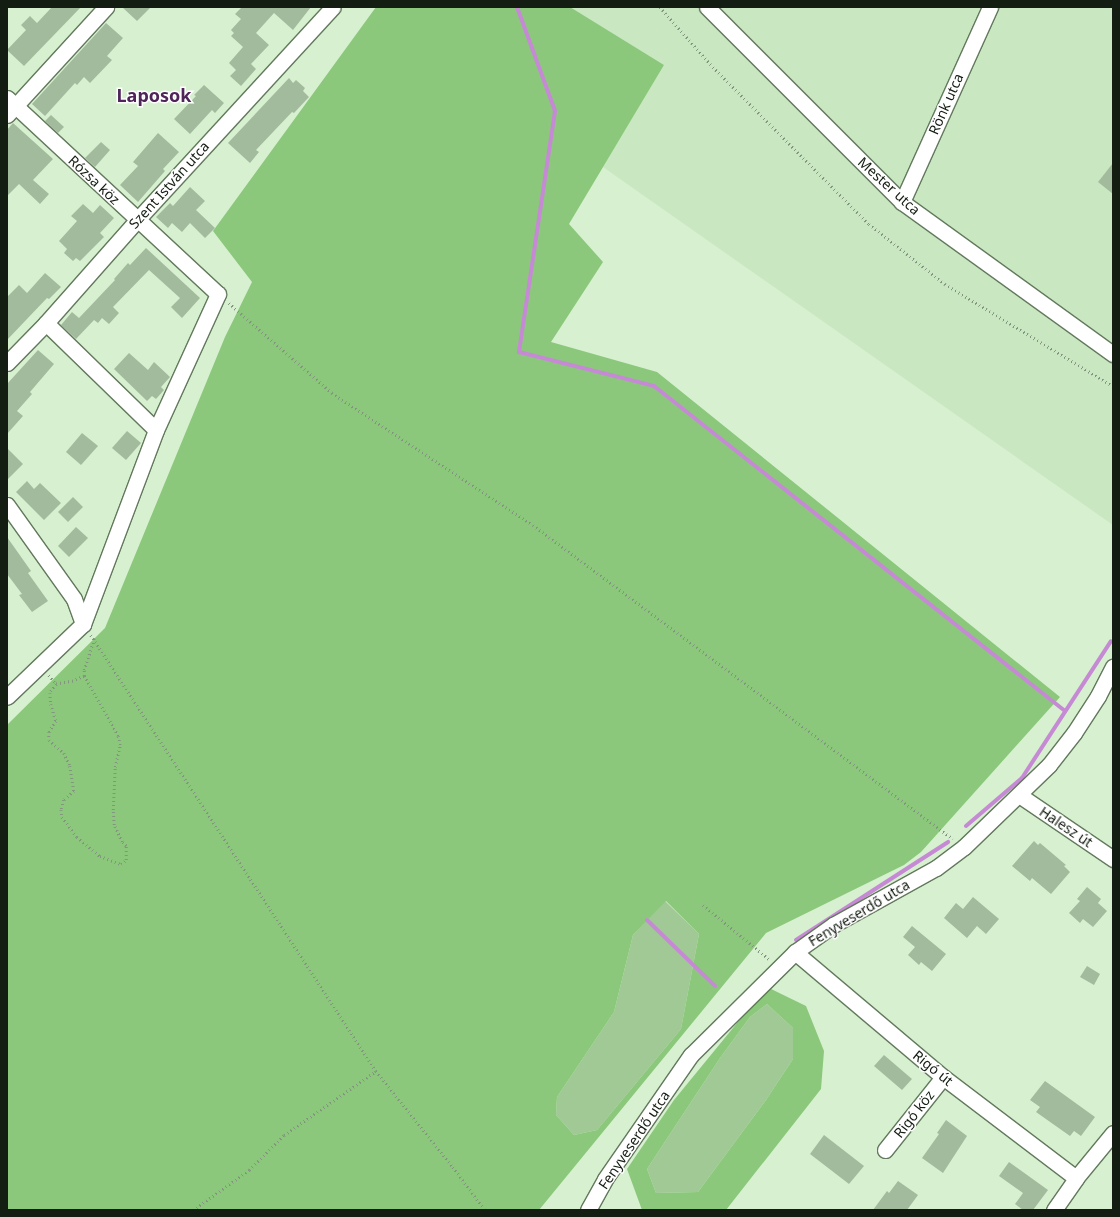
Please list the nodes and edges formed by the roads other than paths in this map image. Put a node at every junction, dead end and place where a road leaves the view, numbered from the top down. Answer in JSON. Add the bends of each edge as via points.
{"nodes":[{"id":1,"x":106,"y":7,"type":"edge"},
{"id":2,"x":332,"y":7,"type":"edge"},
{"id":3,"x":707,"y":7,"type":"edge"},
{"id":4,"x":990,"y":7,"type":"edge"},
{"id":5,"x":10,"y":107,"type":"edge"},
{"id":6,"x":902,"y":202,"type":"junction"},
{"id":7,"x":137,"y":220,"type":"junction"},
{"id":8,"x":46,"y":323,"type":"junction"},
{"id":9,"x":1113,"y":354,"type":"edge"},
{"id":10,"x":7,"y":363,"type":"edge"},
{"id":11,"x":156,"y":430,"type":"junction"},
{"id":12,"x":7,"y":505,"type":"edge"},
{"id":13,"x":83,"y":624,"type":"junction"},
{"id":14,"x":1113,"y":667,"type":"edge"},
{"id":15,"x":7,"y":697,"type":"edge"},
{"id":16,"x":1019,"y":796,"type":"junction"},
{"id":17,"x":1113,"y":859,"type":"edge"},
{"id":18,"x":795,"y":952,"type":"junction"},
{"id":19,"x":943,"y":1077,"type":"junction"},
{"id":20,"x":1113,"y":1133,"type":"edge"},
{"id":21,"x":885,"y":1150,"type":"dead end"},
{"id":22,"x":1076,"y":1178,"type":"junction"},
{"id":23,"x":588,"y":1210,"type":"edge"},
{"id":24,"x":1054,"y":1210,"type":"edge"}],
"edges":[{"from":1,"to":5,"type":"street"},
{"from":2,"to":7,"type":"street","name":"Szent István utca"},
{"from":3,"to":6,"type":"street","name":"Mester utca"},
{"from":4,"to":6,"type":"street","name":"Rönk utca"},
{"from":5,"to":7,"type":"street","name":"Rózsa köz"},
{"from":6,"to":9,"type":"street","name":"Mester utca"},
{"from":7,"to":8,"type":"street","name":"Szent István utca"},
{"from":7,"to":11,"type":"street","name":"Rózsa köz","via":[[218,294]]},
{"from":8,"to":10,"type":"street","name":"Szent István utca"},
{"from":8,"to":11,"type":"street"},
{"from":11,"to":13,"type":"street"},
{"from":12,"to":13,"type":"street","via":[[74,599]]},
{"from":13,"to":15,"type":"street"},
{"from":14,"to":16,"type":"street","name":"Fenyveserdő utca","via":[[1074,733],[1049,765]]},
{"from":16,"to":17,"type":"street","name":"Halesz út"},
{"from":16,"to":18,"type":"street","name":"Fenyveserdő utca","via":[[964,847],[936,868],[833,925]]},
{"from":18,"to":19,"type":"street","name":"Rigó út"},
{"from":18,"to":23,"type":"street","name":"Fenyveserdő utca","via":[[692,1055],[605,1179]]},
{"from":19,"to":21,"type":"street","name":"Rigó köz"},
{"from":19,"to":22,"type":"street","name":"Rigó út"},
{"from":20,"to":22,"type":"street"},
{"from":22,"to":24,"type":"street"}]}
